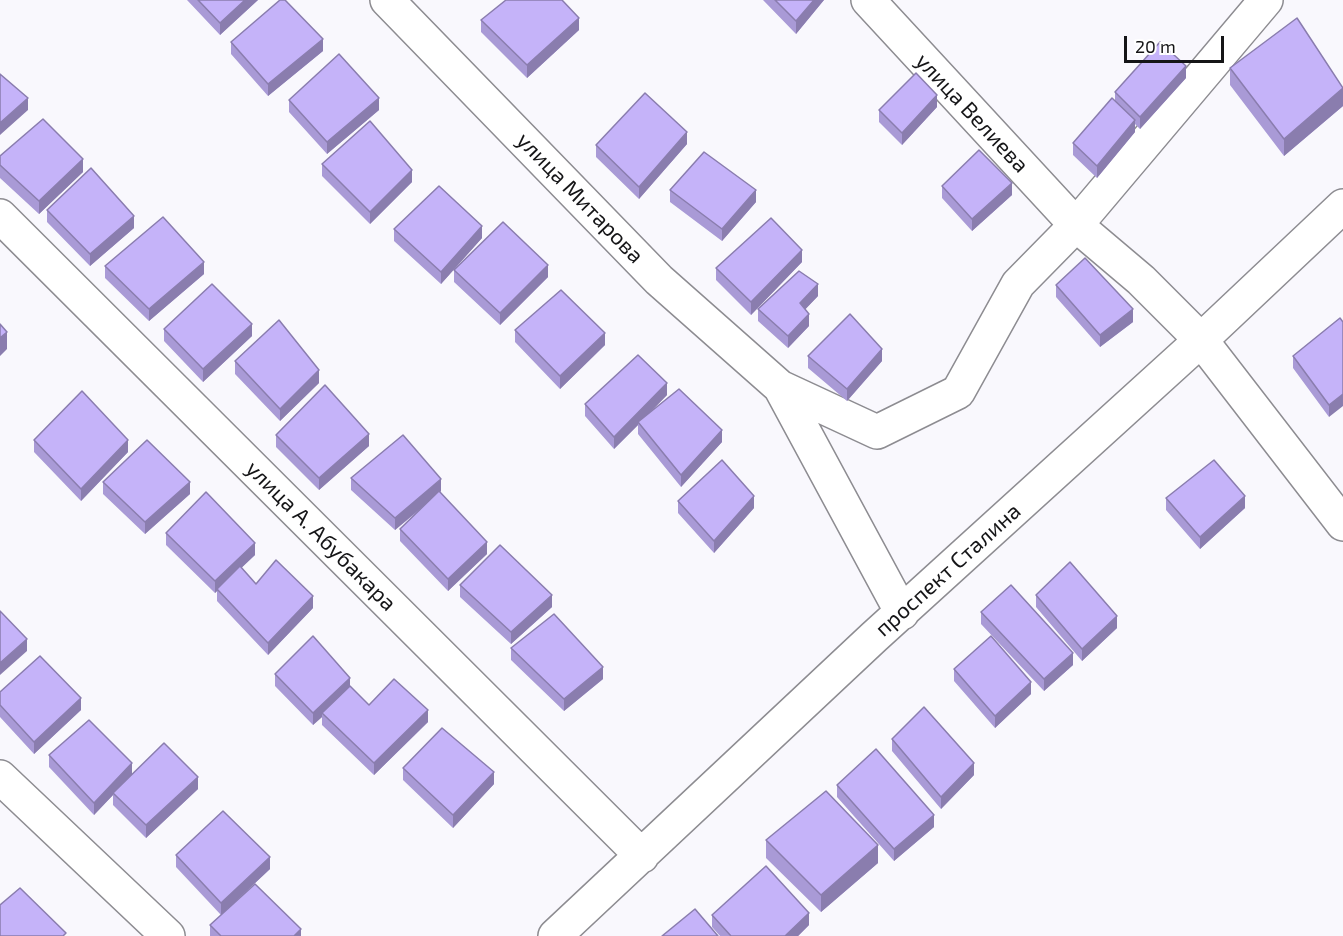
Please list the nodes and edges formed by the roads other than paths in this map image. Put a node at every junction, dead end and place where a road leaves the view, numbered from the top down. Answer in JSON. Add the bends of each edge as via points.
{"nodes":[{"id":1,"x":387,"y":0,"type":"edge"},
{"id":2,"x":868,"y":0,"type":"edge"},
{"id":3,"x":1266,"y":0,"type":"edge"},
{"id":4,"x":1343,"y":206,"type":"edge"},
{"id":5,"x":0,"y":216,"type":"edge"},
{"id":6,"x":1076,"y":225,"type":"junction"},
{"id":7,"x":1201,"y":340,"type":"junction"},
{"id":8,"x":780,"y":387,"type":"junction"},
{"id":9,"x":1343,"y":524,"type":"edge"},
{"id":10,"x":902,"y":613,"type":"junction"},
{"id":11,"x":0,"y":777,"type":"edge"},
{"id":12,"x":642,"y":856,"type":"junction"},
{"id":13,"x":168,"y":936,"type":"edge"},
{"id":14,"x":555,"y":936,"type":"edge"}],
"edges":[{"from":1,"to":8,"type":"street","name":"улица Митарова","via":[[659,280]]},
{"from":2,"to":6,"type":"street","name":"улица Велиева"},
{"from":3,"to":6,"type":"street"},
{"from":4,"to":7,"type":"street","name":"проспект Сталина"},
{"from":5,"to":12,"type":"street","name":"улица А. Абубакара"},
{"from":6,"to":7,"type":"street","via":[[1141,280]]},
{"from":6,"to":8,"type":"street","name":"улица Митарова","via":[[1018,284],[958,392],[877,432]]},
{"from":7,"to":9,"type":"street"},
{"from":7,"to":10,"type":"street","name":"проспект Сталина"},
{"from":8,"to":10,"type":"street","name":"улица Митарова"},
{"from":10,"to":12,"type":"street","name":"проспект Сталина"},
{"from":11,"to":13,"type":"street"},
{"from":12,"to":14,"type":"street","name":"проспект Сталина"}]}
